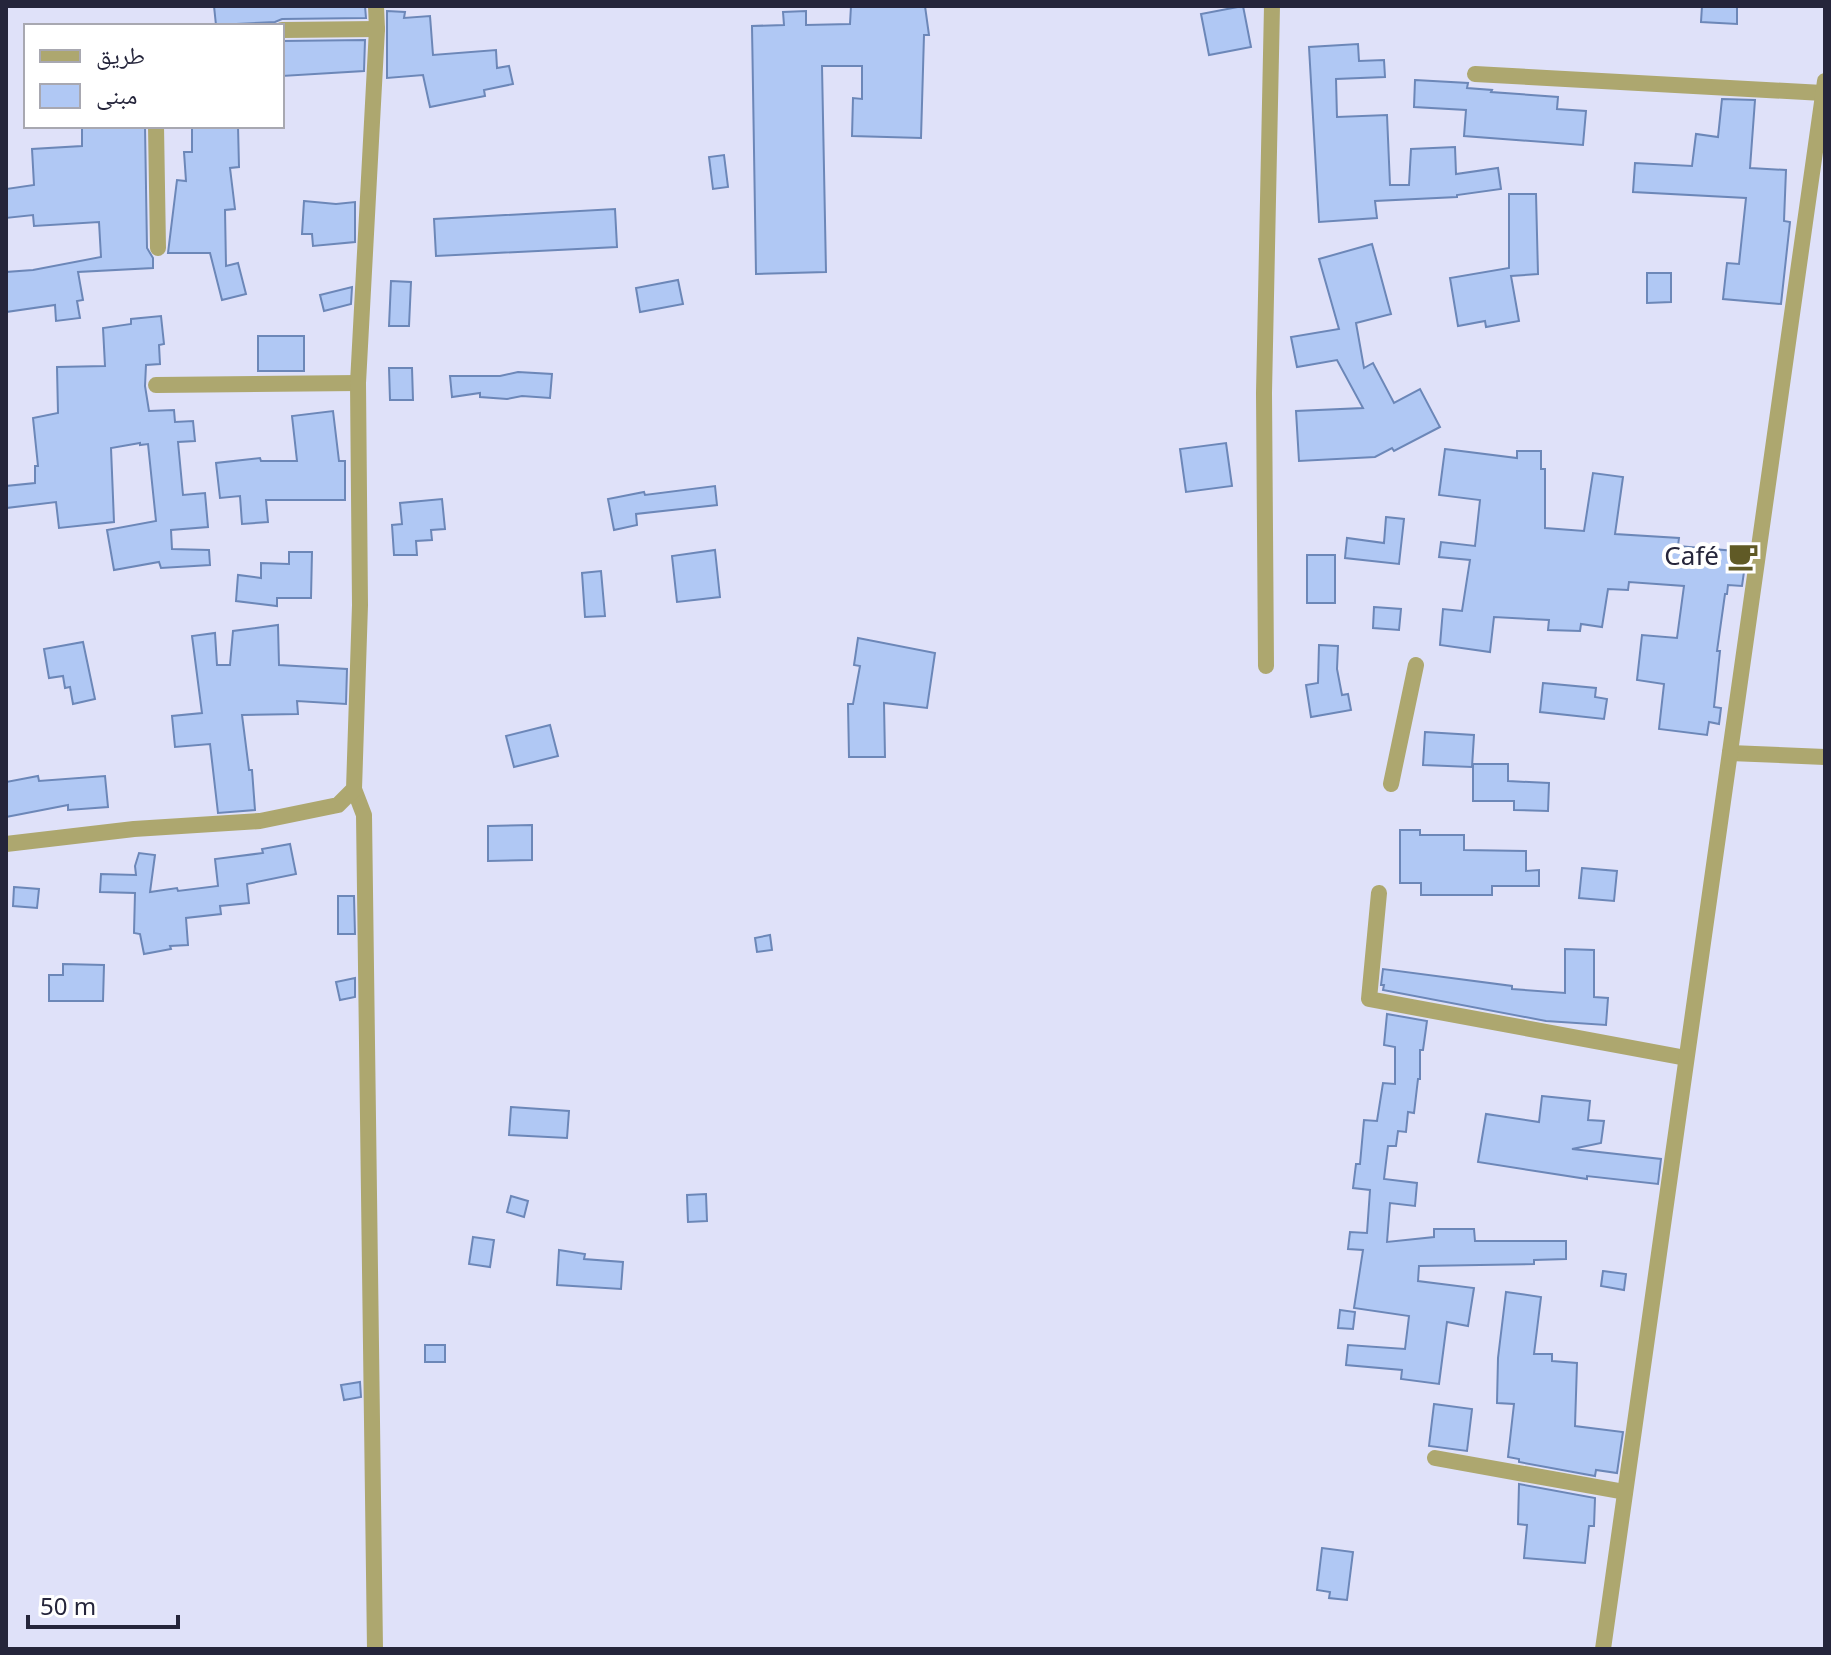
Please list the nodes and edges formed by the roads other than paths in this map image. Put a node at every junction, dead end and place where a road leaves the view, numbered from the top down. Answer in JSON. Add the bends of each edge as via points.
{"nodes":[{"id":1,"x":376,"y":6,"type":"edge"},
{"id":2,"x":1272,"y":6,"type":"edge"},
{"id":3,"x":377,"y":29,"type":"junction"},
{"id":4,"x":284,"y":30,"type":"edge"},
{"id":5,"x":1475,"y":74,"type":"dead end"},
{"id":6,"x":1824,"y":87,"type":"edge"},
{"id":7,"x":1823,"y":112,"type":"edge"},
{"id":8,"x":156,"y":128,"type":"edge"},
{"id":9,"x":158,"y":248,"type":"dead end"},
{"id":10,"x":358,"y":383,"type":"junction"},
{"id":11,"x":156,"y":385,"type":"dead end"},
{"id":12,"x":1416,"y":665,"type":"dead end"},
{"id":13,"x":1266,"y":666,"type":"dead end"},
{"id":14,"x":1730,"y":753,"type":"junction"},
{"id":15,"x":1825,"y":757,"type":"edge"},
{"id":16,"x":1391,"y":784,"type":"dead end"},
{"id":17,"x":354,"y":789,"type":"junction"},
{"id":18,"x":6,"y":844,"type":"edge"},
{"id":19,"x":1379,"y":893,"type":"dead end"},
{"id":20,"x":1686,"y":1058,"type":"junction"},
{"id":21,"x":1435,"y":1458,"type":"dead end"},
{"id":22,"x":1625,"y":1492,"type":"junction"},
{"id":23,"x":375,"y":1649,"type":"edge"},
{"id":24,"x":1603,"y":1649,"type":"edge"}],
"edges":[{"from":1,"to":3,"type":"street"},
{"from":2,"to":13,"type":"street","via":[[1264,393]]},
{"from":3,"to":4,"type":"street"},
{"from":3,"to":10,"type":"street"},
{"from":5,"to":6,"type":"street"},
{"from":6,"to":7,"type":"street"},
{"from":7,"to":14,"type":"street"},
{"from":8,"to":9,"type":"street"},
{"from":10,"to":11,"type":"street"},
{"from":10,"to":17,"type":"street","via":[[360,605]]},
{"from":12,"to":16,"type":"street"},
{"from":14,"to":15,"type":"street"},
{"from":14,"to":20,"type":"street"},
{"from":17,"to":18,"type":"street","via":[[338,805],[260,821]]},
{"from":17,"to":23,"type":"street","via":[[364,815]]},
{"from":19,"to":20,"type":"street","via":[[1369,999]]},
{"from":20,"to":22,"type":"street"},
{"from":21,"to":22,"type":"street"},
{"from":22,"to":24,"type":"street"}]}
